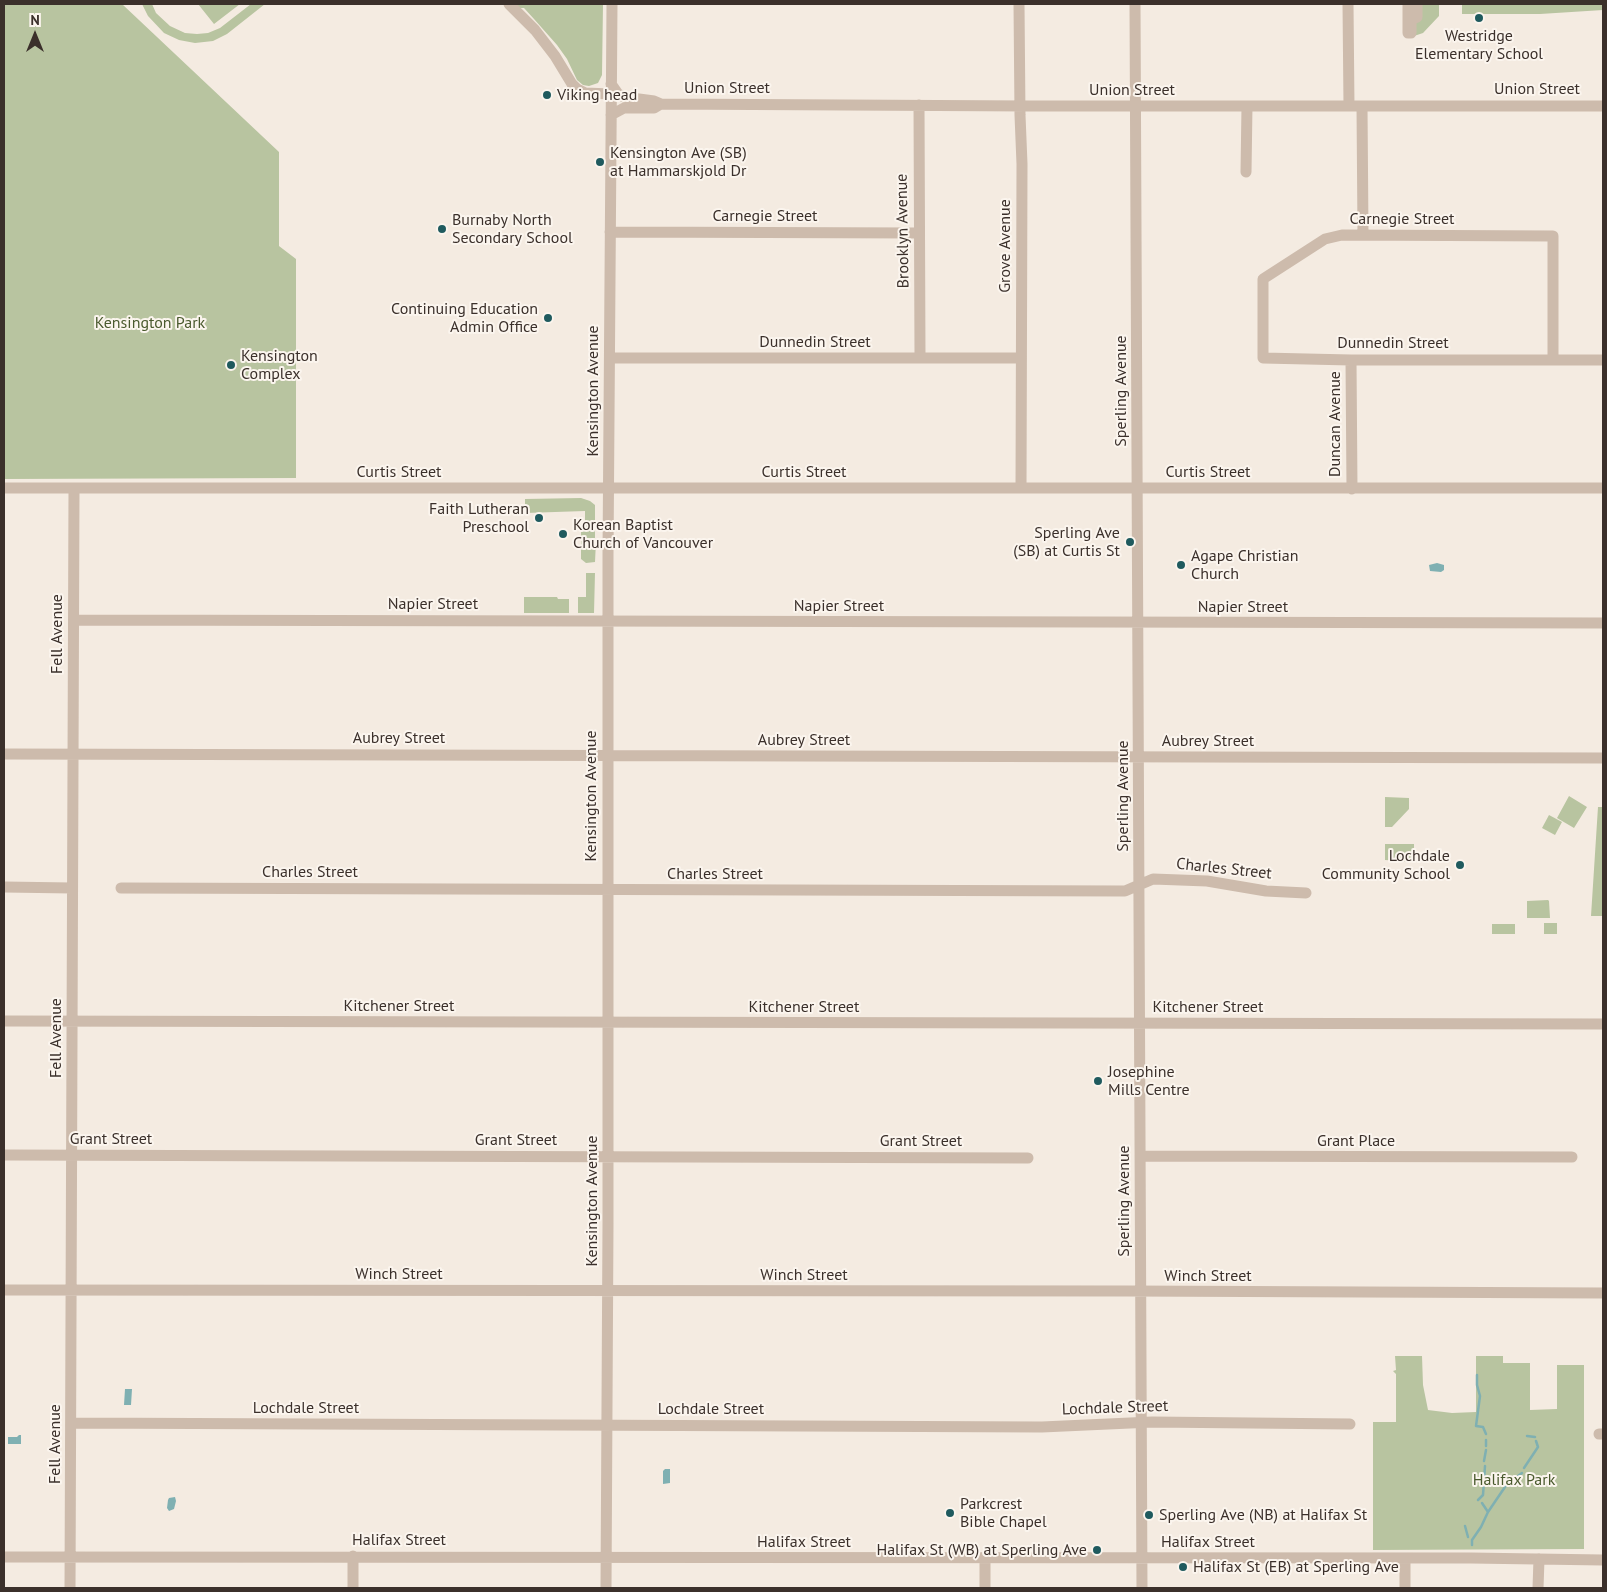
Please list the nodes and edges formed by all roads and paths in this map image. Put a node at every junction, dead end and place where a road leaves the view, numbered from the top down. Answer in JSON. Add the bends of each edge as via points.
{"nodes":[{"id":1,"x":509,"y":4,"type":"edge"},
{"id":2,"x":612,"y":4,"type":"edge"},
{"id":3,"x":1019,"y":4,"type":"edge"},
{"id":4,"x":1135,"y":4,"type":"edge"},
{"id":5,"x":1348,"y":4,"type":"edge"},
{"id":6,"x":1408,"y":4,"type":"edge"},
{"id":7,"x":1417,"y":4,"type":"edge"},
{"id":8,"x":611,"y":89,"type":"junction"},
{"id":9,"x":661,"y":104,"type":"junction"},
{"id":10,"x":918,"y":105,"type":"junction"},
{"id":11,"x":1020,"y":106,"type":"junction"},
{"id":12,"x":1136,"y":106,"type":"junction"},
{"id":13,"x":1247,"y":106,"type":"junction"},
{"id":14,"x":1349,"y":106,"type":"junction"},
{"id":15,"x":1362,"y":106,"type":"junction"},
{"id":16,"x":1603,"y":106,"type":"edge"},
{"id":17,"x":611,"y":115,"type":"junction"},
{"id":18,"x":1246,"y":172,"type":"dead end"},
{"id":19,"x":610,"y":232,"type":"junction"},
{"id":20,"x":919,"y":233,"type":"junction"},
{"id":21,"x":1363,"y":234,"type":"junction"},
{"id":22,"x":1263,"y":279,"type":"joint"},
{"id":23,"x":920,"y":357,"type":"junction"},
{"id":24,"x":610,"y":358,"type":"junction"},
{"id":25,"x":1021,"y":358,"type":"junction"},
{"id":26,"x":1351,"y":360,"type":"junction"},
{"id":27,"x":1553,"y":360,"type":"junction"},
{"id":28,"x":1603,"y":360,"type":"edge"},
{"id":29,"x":4,"y":488,"type":"edge"},
{"id":30,"x":609,"y":488,"type":"junction"},
{"id":31,"x":1021,"y":488,"type":"junction"},
{"id":32,"x":1138,"y":488,"type":"junction"},
{"id":33,"x":1352,"y":488,"type":"junction"},
{"id":34,"x":1603,"y":488,"type":"edge"},
{"id":35,"x":74,"y":489,"type":"junction"},
{"id":36,"x":74,"y":620,"type":"junction"},
{"id":37,"x":608,"y":621,"type":"junction"},
{"id":38,"x":1138,"y":622,"type":"junction"},
{"id":39,"x":1603,"y":623,"type":"edge"},
{"id":40,"x":4,"y":754,"type":"edge"},
{"id":41,"x":73,"y":754,"type":"junction"},
{"id":42,"x":608,"y":756,"type":"junction"},
{"id":43,"x":1139,"y":757,"type":"junction"},
{"id":44,"x":1603,"y":758,"type":"edge"},
{"id":45,"x":1139,"y":885,"type":"junction"},
{"id":46,"x":4,"y":887,"type":"edge"},
{"id":47,"x":72,"y":888,"type":"junction"},
{"id":48,"x":121,"y":888,"type":"dead end"},
{"id":49,"x":607,"y":890,"type":"junction"},
{"id":50,"x":1306,"y":893,"type":"dead end"},
{"id":51,"x":4,"y":1021,"type":"edge"},
{"id":52,"x":72,"y":1022,"type":"junction"},
{"id":53,"x":608,"y":1023,"type":"junction"},
{"id":54,"x":1139,"y":1023,"type":"junction"},
{"id":55,"x":1603,"y":1024,"type":"edge"},
{"id":56,"x":4,"y":1155,"type":"edge"},
{"id":57,"x":72,"y":1155,"type":"junction"},
{"id":58,"x":1140,"y":1156,"type":"junction"},
{"id":59,"x":608,"y":1157,"type":"junction"},
{"id":60,"x":1028,"y":1158,"type":"dead end"},
{"id":61,"x":1572,"y":1158,"type":"dead end"},
{"id":62,"x":71,"y":1289,"type":"junction"},
{"id":63,"x":4,"y":1290,"type":"edge"},
{"id":64,"x":608,"y":1291,"type":"junction"},
{"id":65,"x":1140,"y":1292,"type":"junction"},
{"id":66,"x":1603,"y":1293,"type":"edge"},
{"id":67,"x":72,"y":1423,"type":"junction"},
{"id":68,"x":1141,"y":1423,"type":"junction"},
{"id":69,"x":606,"y":1424,"type":"junction"},
{"id":70,"x":1350,"y":1424,"type":"dead end"},
{"id":71,"x":71,"y":1556,"type":"junction"},
{"id":72,"x":353,"y":1556,"type":"junction"},
{"id":73,"x":4,"y":1557,"type":"edge"},
{"id":74,"x":606,"y":1558,"type":"junction"},
{"id":75,"x":985,"y":1558,"type":"junction"},
{"id":76,"x":1142,"y":1558,"type":"junction"},
{"id":77,"x":1405,"y":1558,"type":"junction"},
{"id":78,"x":1539,"y":1559,"type":"junction"},
{"id":79,"x":1603,"y":1560,"type":"edge"},
{"id":80,"x":70,"y":1588,"type":"edge"},
{"id":81,"x":353,"y":1588,"type":"edge"},
{"id":82,"x":606,"y":1588,"type":"edge"},
{"id":83,"x":984,"y":1588,"type":"edge"},
{"id":84,"x":1142,"y":1588,"type":"edge"},
{"id":85,"x":1405,"y":1588,"type":"edge"},
{"id":86,"x":1538,"y":1588,"type":"edge"}],
"edges":[{"from":1,"to":8,"type":"street","via":[[535,30],[572,84],[585,93]]},
{"from":2,"to":8,"type":"street","name":"Kensington Avenue"},
{"from":3,"to":11,"type":"street","name":"Grove Avenue"},
{"from":4,"to":12,"type":"street","name":"Sperling Avenue"},
{"from":5,"to":14,"type":"street"},
{"from":6,"to":7,"type":"street","via":[[1408,33],[1411,33],[1411,20],[1418,17]]},
{"from":8,"to":9,"type":"street","name":"Union Street","via":[[624,97]]},
{"from":8,"to":17,"type":"street","name":"Kensington Avenue"},
{"from":9,"to":10,"type":"street","name":"Union Street"},
{"from":9,"to":17,"type":"street","name":"Union Street","via":[[654,108],[624,108]]},
{"from":10,"to":11,"type":"street","name":"Union Street"},
{"from":10,"to":20,"type":"street","name":"Brooklyn Avenue"},
{"from":11,"to":12,"type":"street","name":"Union Street"},
{"from":11,"to":25,"type":"street","name":"Grove Avenue"},
{"from":12,"to":13,"type":"street","name":"Union Street"},
{"from":12,"to":32,"type":"street","name":"Sperling Avenue"},
{"from":13,"to":14,"type":"street","name":"Union Street"},
{"from":13,"to":18,"type":"street"},
{"from":14,"to":15,"type":"street","name":"Union Street"},
{"from":15,"to":16,"type":"street","name":"Union Street"},
{"from":15,"to":21,"type":"street"},
{"from":17,"to":19,"type":"street","name":"Kensington Avenue"},
{"from":19,"to":20,"type":"street","name":"Carnegie Street"},
{"from":19,"to":24,"type":"street","name":"Kensington Avenue"},
{"from":20,"to":23,"type":"street","name":"Brooklyn Avenue"},
{"from":21,"to":22,"type":"street","name":"Carnegie Street","via":[[1325,239]]},
{"from":21,"to":27,"type":"street","name":"Carnegie Street","via":[[1553,236]]},
{"from":22,"to":26,"type":"street","name":"Dunnedin Street","via":[[1263,358]]},
{"from":23,"to":24,"type":"street","name":"Dunnedin Street"},
{"from":23,"to":25,"type":"street","name":"Dunnedin Street"},
{"from":24,"to":30,"type":"street","name":"Kensington Avenue"},
{"from":25,"to":31,"type":"street","name":"Grove Avenue"},
{"from":26,"to":27,"type":"street","name":"Dunnedin Street"},
{"from":26,"to":33,"type":"street","name":"Duncan Avenue"},
{"from":27,"to":28,"type":"street","name":"Dunnedin Street"},
{"from":29,"to":35,"type":"street","name":"Curtis Street"},
{"from":30,"to":31,"type":"street","name":"Curtis Street"},
{"from":30,"to":35,"type":"street","name":"Curtis Street"},
{"from":30,"to":37,"type":"street","name":"Kensington Avenue"},
{"from":31,"to":32,"type":"street","name":"Curtis Street"},
{"from":32,"to":33,"type":"street","name":"Curtis Street"},
{"from":32,"to":38,"type":"street","name":"Sperling Avenue"},
{"from":33,"to":34,"type":"street","name":"Curtis Street"},
{"from":35,"to":36,"type":"street","name":"Fell Avenue"},
{"from":36,"to":37,"type":"street","name":"Napier Street"},
{"from":36,"to":41,"type":"street","name":"Fell Avenue"},
{"from":37,"to":38,"type":"street","name":"Napier Street"},
{"from":37,"to":42,"type":"street","name":"Kensington Avenue"},
{"from":38,"to":39,"type":"street","name":"Napier Street"},
{"from":38,"to":43,"type":"street","name":"Sperling Avenue"},
{"from":40,"to":41,"type":"street","name":"Aubrey Street"},
{"from":41,"to":42,"type":"street","name":"Aubrey Street"},
{"from":41,"to":47,"type":"street","name":"Fell Avenue"},
{"from":42,"to":43,"type":"street","name":"Aubrey Street"},
{"from":42,"to":49,"type":"street","name":"Kensington Avenue"},
{"from":43,"to":44,"type":"street","name":"Aubrey Street"},
{"from":43,"to":45,"type":"street","name":"Sperling Avenue"},
{"from":45,"to":49,"type":"street","name":"Charles Street","via":[[1125,891]]},
{"from":45,"to":50,"type":"street","name":"Charles Street","via":[[1153,879],[1192,880],[1266,891]]},
{"from":45,"to":54,"type":"street","name":"Sperling Avenue"},
{"from":46,"to":47,"type":"street"},
{"from":47,"to":52,"type":"street","name":"Fell Avenue"},
{"from":48,"to":49,"type":"street","name":"Charles Street"},
{"from":49,"to":53,"type":"street","name":"Kensington Avenue"},
{"from":51,"to":52,"type":"street","name":"Kitchener Street"},
{"from":52,"to":53,"type":"street","name":"Kitchener Street"},
{"from":52,"to":57,"type":"street","name":"Fell Avenue"},
{"from":53,"to":54,"type":"street","name":"Kitchener Street"},
{"from":53,"to":59,"type":"street","name":"Kensington Avenue"},
{"from":54,"to":55,"type":"street","name":"Kitchener Street"},
{"from":54,"to":58,"type":"street","name":"Sperling Avenue"},
{"from":56,"to":57,"type":"street","name":"Grant Street"},
{"from":57,"to":59,"type":"street","name":"Grant Street"},
{"from":57,"to":62,"type":"street","name":"Fell Avenue"},
{"from":58,"to":61,"type":"street","name":"Grant Place"},
{"from":58,"to":65,"type":"street","name":"Sperling Avenue"},
{"from":59,"to":60,"type":"street","name":"Grant Street"},
{"from":59,"to":64,"type":"street","name":"Kensington Avenue"},
{"from":62,"to":63,"type":"street","name":"Winch Street"},
{"from":62,"to":64,"type":"street","name":"Winch Street"},
{"from":62,"to":67,"type":"street","name":"Fell Avenue"},
{"from":64,"to":65,"type":"street","name":"Winch Street"},
{"from":64,"to":69,"type":"street","name":"Kensington Avenue"},
{"from":65,"to":66,"type":"street","name":"Winch Street"},
{"from":65,"to":68,"type":"street","name":"Sperling Avenue"},
{"from":67,"to":69,"type":"street","name":"Lochdale Street"},
{"from":67,"to":71,"type":"street","name":"Fell Avenue"},
{"from":68,"to":69,"type":"street","name":"Lochdale Street","via":[[1068,1427]]},
{"from":68,"to":70,"type":"street","name":"Lochdale Street"},
{"from":68,"to":76,"type":"street","name":"Sperling Avenue"},
{"from":69,"to":74,"type":"street","name":"Kensington Avenue"},
{"from":71,"to":72,"type":"street","name":"Halifax Street"},
{"from":71,"to":73,"type":"street","name":"Halifax Street"},
{"from":71,"to":80,"type":"street","name":"Fell Avenue"},
{"from":72,"to":74,"type":"street","name":"Halifax Street"},
{"from":72,"to":81,"type":"street"},
{"from":74,"to":75,"type":"street","name":"Halifax Street"},
{"from":74,"to":82,"type":"street","name":"Kensington Avenue"},
{"from":75,"to":76,"type":"street","name":"Halifax Street"},
{"from":75,"to":83,"type":"street"},
{"from":76,"to":77,"type":"street","name":"Halifax Street"},
{"from":76,"to":84,"type":"street","name":"Sperling Avenue"},
{"from":77,"to":78,"type":"street","name":"Halifax Street"},
{"from":77,"to":85,"type":"street"},
{"from":78,"to":79,"type":"street","name":"Halifax Street"},
{"from":78,"to":86,"type":"street"}]}
